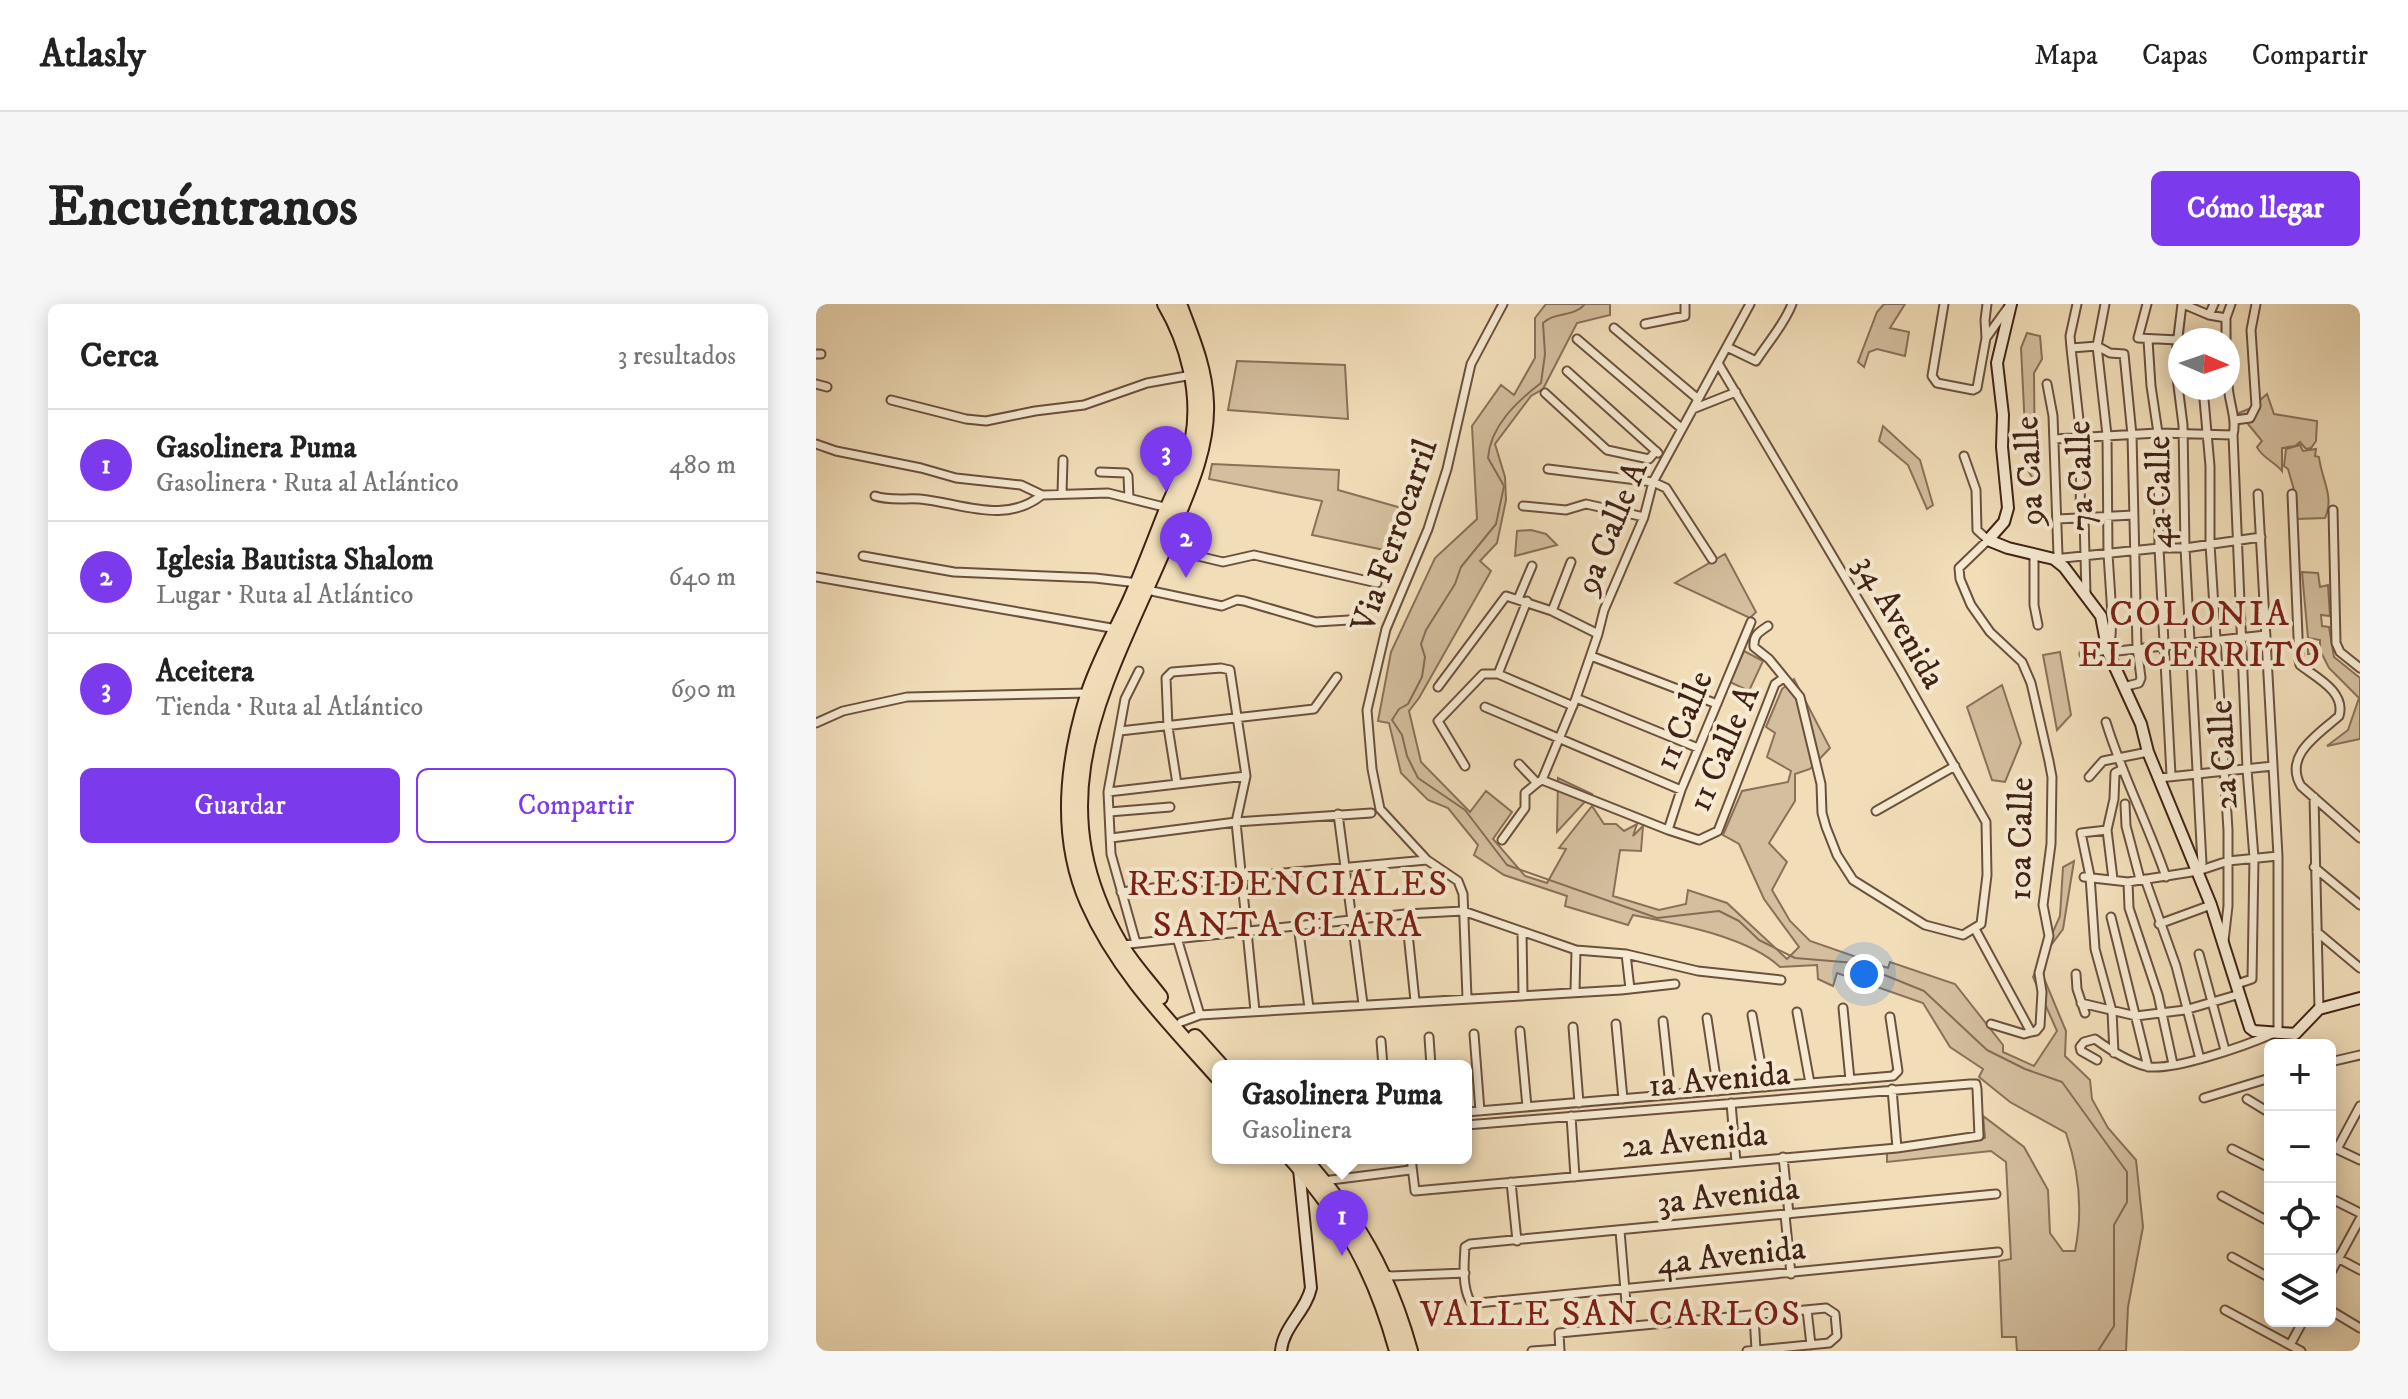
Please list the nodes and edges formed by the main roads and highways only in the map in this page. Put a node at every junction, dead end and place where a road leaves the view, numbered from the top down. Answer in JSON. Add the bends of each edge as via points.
{"nodes":[{"id":1,"x":1165,"y":304,"type":"edge"},
{"id":2,"x":1179,"y":304,"type":"edge"},
{"id":3,"x":1143,"y":587,"type":"junction"},
{"id":4,"x":1216,"y":1060,"type":"edge"},
{"id":5,"x":1212,"y":1070,"type":"edge"},
{"id":6,"x":1299,"y":1164,"type":"edge"},
{"id":7,"x":1301,"y":1164,"type":"edge"},
{"id":8,"x":1397,"y":1351,"type":"edge"},
{"id":9,"x":1410,"y":1351,"type":"edge"}],
"edges":[{"from":1,"to":3,"type":"highway","via":[[1180,336],[1196,404],[1183,475]]},
{"from":2,"to":3,"type":"highway","via":[[1201,366],[1203,440],[1193,478]]},
{"from":3,"to":4,"type":"highway","via":[[1089,733],[1080,774],[1080,820],[1097,895],[1181,1022]]},
{"from":3,"to":5,"type":"highway","via":[[1088,693],[1069,774],[1069,821],[1087,900],[1111,950]]},
{"from":6,"to":8,"type":"highway","via":[[1367,1264]]},
{"from":7,"to":9,"type":"highway","via":[[1323,1181],[1354,1221],[1383,1274]]}]}
